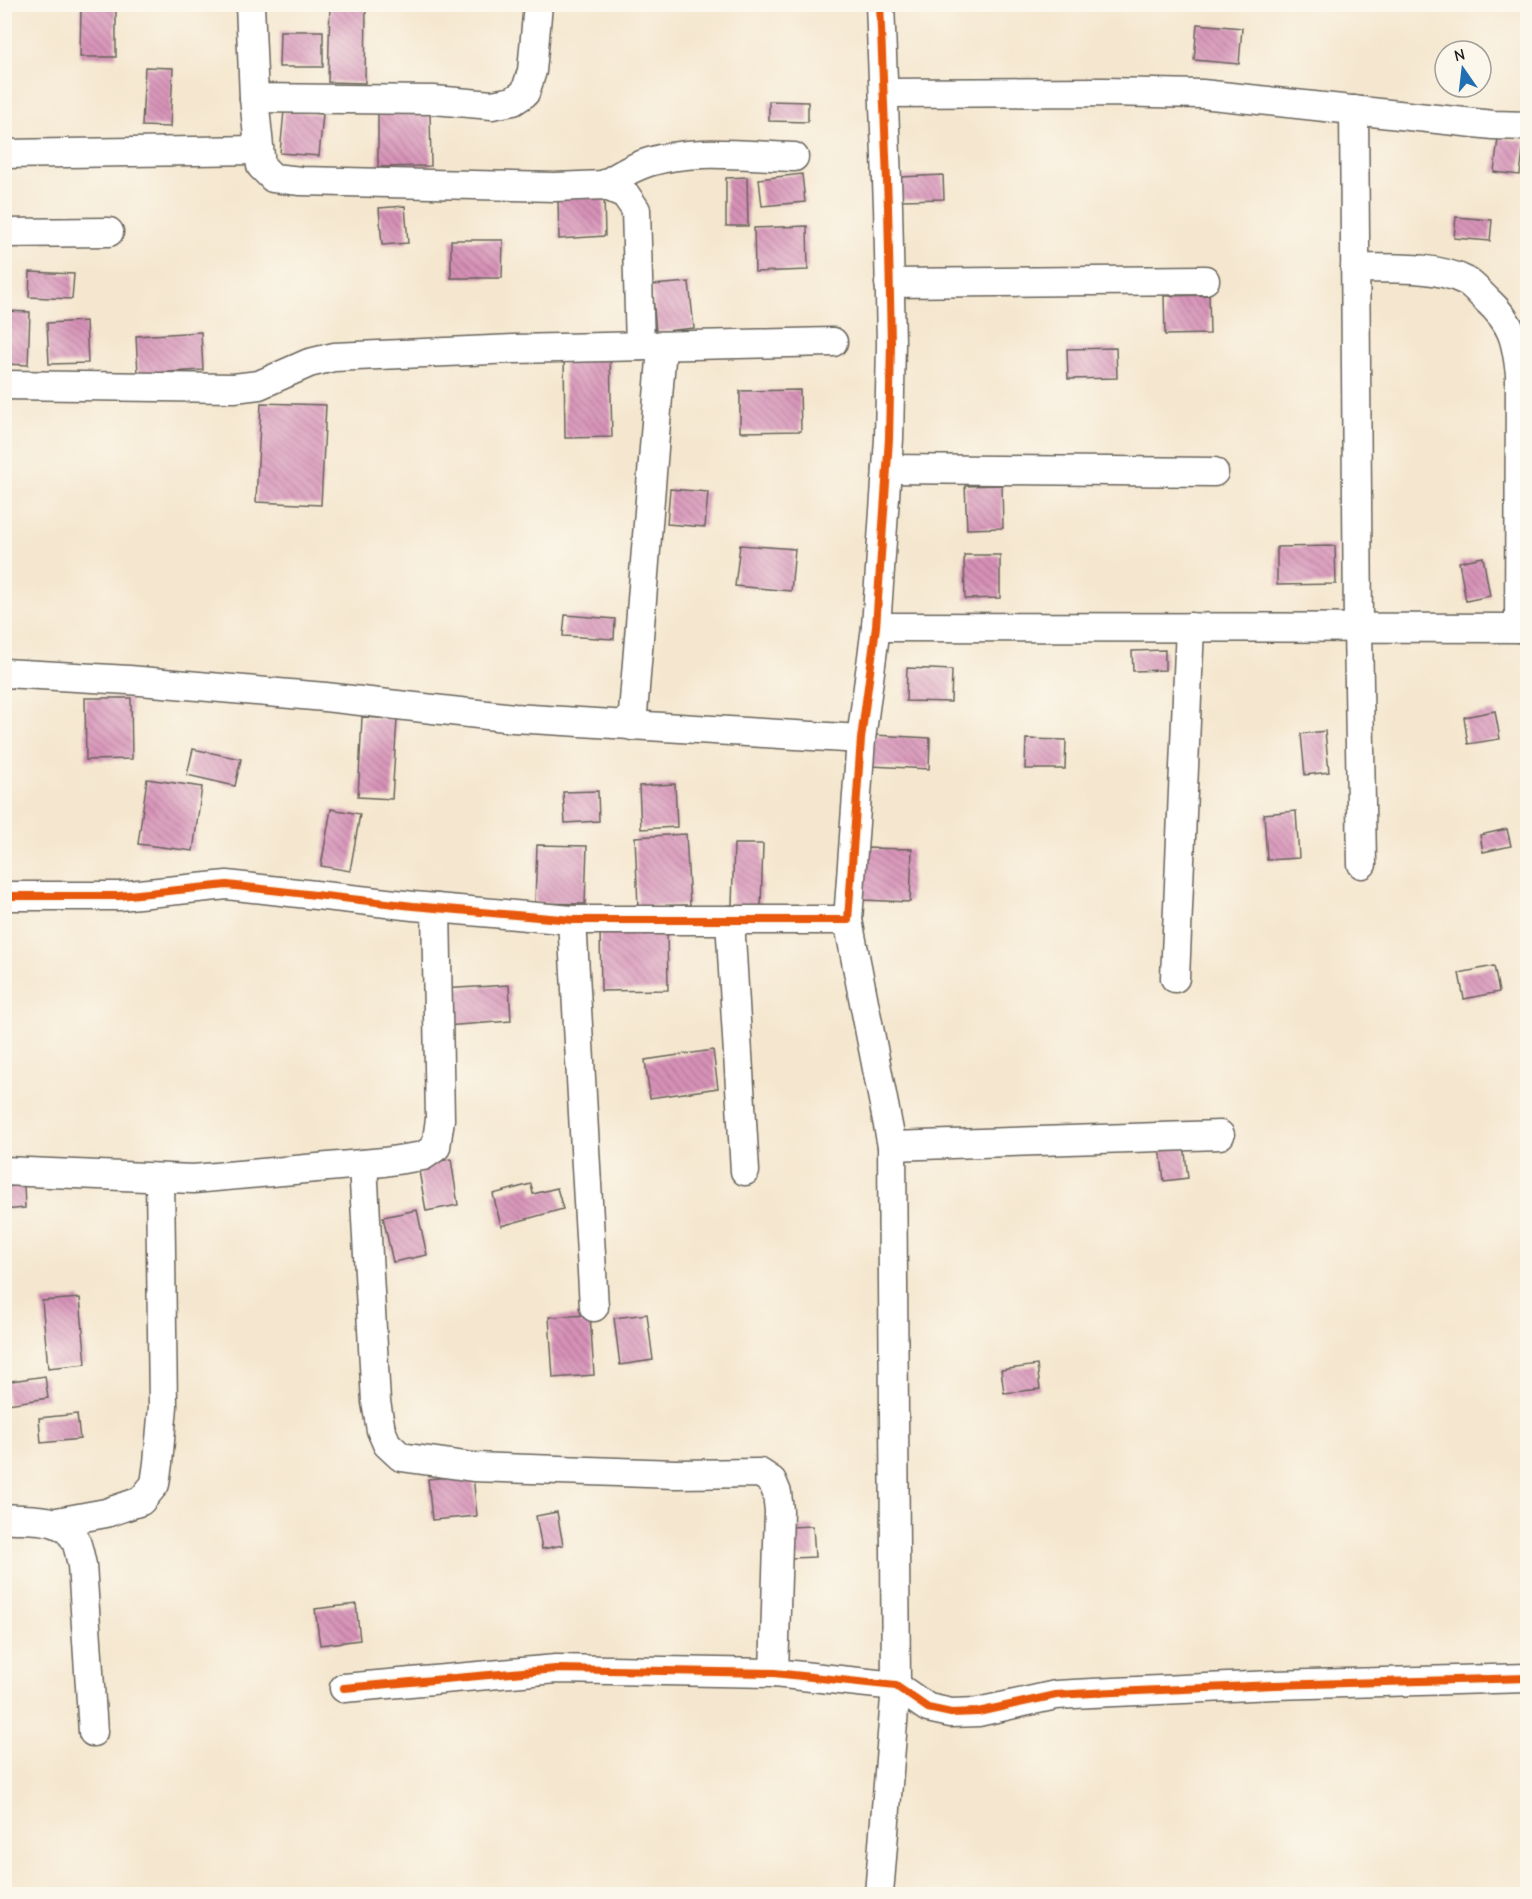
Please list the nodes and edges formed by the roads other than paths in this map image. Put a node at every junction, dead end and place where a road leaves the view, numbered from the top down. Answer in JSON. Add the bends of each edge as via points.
{"nodes":[{"id":1,"x":250,"y":4,"type":"edge"},
{"id":2,"x":538,"y":4,"type":"edge"},
{"id":3,"x":880,"y":4,"type":"edge"},
{"id":4,"x":884,"y":93,"type":"junction"},
{"id":5,"x":254,"y":98,"type":"junction"},
{"id":6,"x":1354,"y":110,"type":"junction"},
{"id":7,"x":1527,"y":126,"type":"edge"},
{"id":8,"x":258,"y":150,"type":"junction"},
{"id":9,"x":4,"y":154,"type":"edge"},
{"id":10,"x":794,"y":157,"type":"dead end"},
{"id":11,"x":604,"y":185,"type":"junction"},
{"id":12,"x":109,"y":232,"type":"dead end"},
{"id":13,"x":4,"y":233,"type":"edge"},
{"id":14,"x":1355,"y":268,"type":"junction"},
{"id":15,"x":1205,"y":280,"type":"dead end"},
{"id":16,"x":890,"y":283,"type":"junction"},
{"id":17,"x":833,"y":342,"type":"dead end"},
{"id":18,"x":651,"y":346,"type":"junction"},
{"id":19,"x":4,"y":385,"type":"edge"},
{"id":20,"x":887,"y":469,"type":"junction"},
{"id":21,"x":1214,"y":472,"type":"dead end"},
{"id":22,"x":876,"y":627,"type":"junction"},
{"id":23,"x":1190,"y":627,"type":"junction"},
{"id":24,"x":1358,"y":627,"type":"junction"},
{"id":25,"x":1523,"y":628,"type":"edge"},
{"id":26,"x":4,"y":673,"type":"edge"},
{"id":27,"x":632,"y":726,"type":"junction"},
{"id":28,"x":861,"y":739,"type":"junction"},
{"id":29,"x":1362,"y":864,"type":"dead end"},
{"id":30,"x":4,"y":896,"type":"edge"},
{"id":31,"x":435,"y":908,"type":"junction"},
{"id":32,"x":572,"y":920,"type":"junction"},
{"id":33,"x":730,"y":920,"type":"junction"},
{"id":34,"x":848,"y":920,"type":"junction"},
{"id":35,"x":1175,"y":978,"type":"dead end"},
{"id":36,"x":1220,"y":1135,"type":"dead end"},
{"id":37,"x":892,"y":1146,"type":"junction"},
{"id":38,"x":363,"y":1164,"type":"junction"},
{"id":39,"x":4,"y":1171,"type":"edge"},
{"id":40,"x":745,"y":1171,"type":"dead end"},
{"id":41,"x":160,"y":1178,"type":"junction"},
{"id":42,"x":594,"y":1306,"type":"dead end"},
{"id":43,"x":4,"y":1518,"type":"edge"},
{"id":44,"x":57,"y":1522,"type":"junction"},
{"id":45,"x":774,"y":1672,"type":"junction"},
{"id":46,"x":1527,"y":1678,"type":"edge"},
{"id":47,"x":896,"y":1686,"type":"junction"},
{"id":48,"x":344,"y":1688,"type":"dead end"},
{"id":49,"x":93,"y":1732,"type":"dead end"},
{"id":50,"x":879,"y":1894,"type":"edge"}],
"edges":[{"from":1,"to":5,"type":"street"},
{"from":2,"to":5,"type":"street","via":[[532,71],[525,93],[513,101],[492,105],[434,100]]},
{"from":3,"to":4,"type":"street"},
{"from":4,"to":6,"type":"street","via":[[1202,94]]},
{"from":4,"to":16,"type":"street"},
{"from":5,"to":8,"type":"street"},
{"from":6,"to":7,"type":"street"},
{"from":6,"to":14,"type":"street"},
{"from":8,"to":9,"type":"street"},
{"from":8,"to":11,"type":"street","via":[[261,166],[273,178],[301,181]]},
{"from":10,"to":11,"type":"street","via":[[694,154],[666,158],[648,162]]},
{"from":11,"to":18,"type":"street","via":[[625,194],[636,210]]},
{"from":12,"to":13,"type":"street"},
{"from":14,"to":24,"type":"street"},
{"from":14,"to":25,"type":"street","via":[[1430,271],[1453,276],[1468,282],[1510,327],[1520,374]]},
{"from":15,"to":16,"type":"street"},
{"from":16,"to":20,"type":"street"},
{"from":17,"to":18,"type":"street"},
{"from":18,"to":19,"type":"street","via":[[334,357],[309,363],[259,385],[234,388]]},
{"from":18,"to":27,"type":"street"},
{"from":20,"to":21,"type":"street"},
{"from":20,"to":22,"type":"street"},
{"from":22,"to":23,"type":"street"},
{"from":22,"to":28,"type":"street"},
{"from":23,"to":24,"type":"street"},
{"from":23,"to":35,"type":"street"},
{"from":24,"to":25,"type":"street"},
{"from":24,"to":29,"type":"street"},
{"from":26,"to":27,"type":"street","via":[[129,680]]},
{"from":27,"to":28,"type":"street"},
{"from":28,"to":34,"type":"street"},
{"from":30,"to":31,"type":"street","via":[[119,896],[227,885]]},
{"from":31,"to":32,"type":"street"},
{"from":31,"to":38,"type":"street","via":[[440,1119],[436,1147],[423,1156]]},
{"from":32,"to":33,"type":"street"},
{"from":32,"to":42,"type":"street"},
{"from":33,"to":34,"type":"street"},
{"from":33,"to":40,"type":"street"},
{"from":34,"to":37,"type":"street"},
{"from":36,"to":37,"type":"street"},
{"from":37,"to":47,"type":"street"},
{"from":38,"to":41,"type":"street","via":[[193,1179]]},
{"from":38,"to":45,"type":"street","via":[[376,1402],[387,1444],[400,1457],[473,1467],[760,1473],[772,1481],[779,1511]]},
{"from":39,"to":41,"type":"street"},
{"from":41,"to":44,"type":"street","via":[[163,1406],[155,1484],[141,1501],[106,1513]]},
{"from":43,"to":44,"type":"street"},
{"from":44,"to":49,"type":"street","via":[[68,1528],[82,1565]]},
{"from":45,"to":47,"type":"street"},
{"from":45,"to":48,"type":"street","via":[[556,1669]]},
{"from":46,"to":47,"type":"street","via":[[1056,1695],[978,1712],[951,1713],[928,1708]]},
{"from":47,"to":50,"type":"street"}]}
